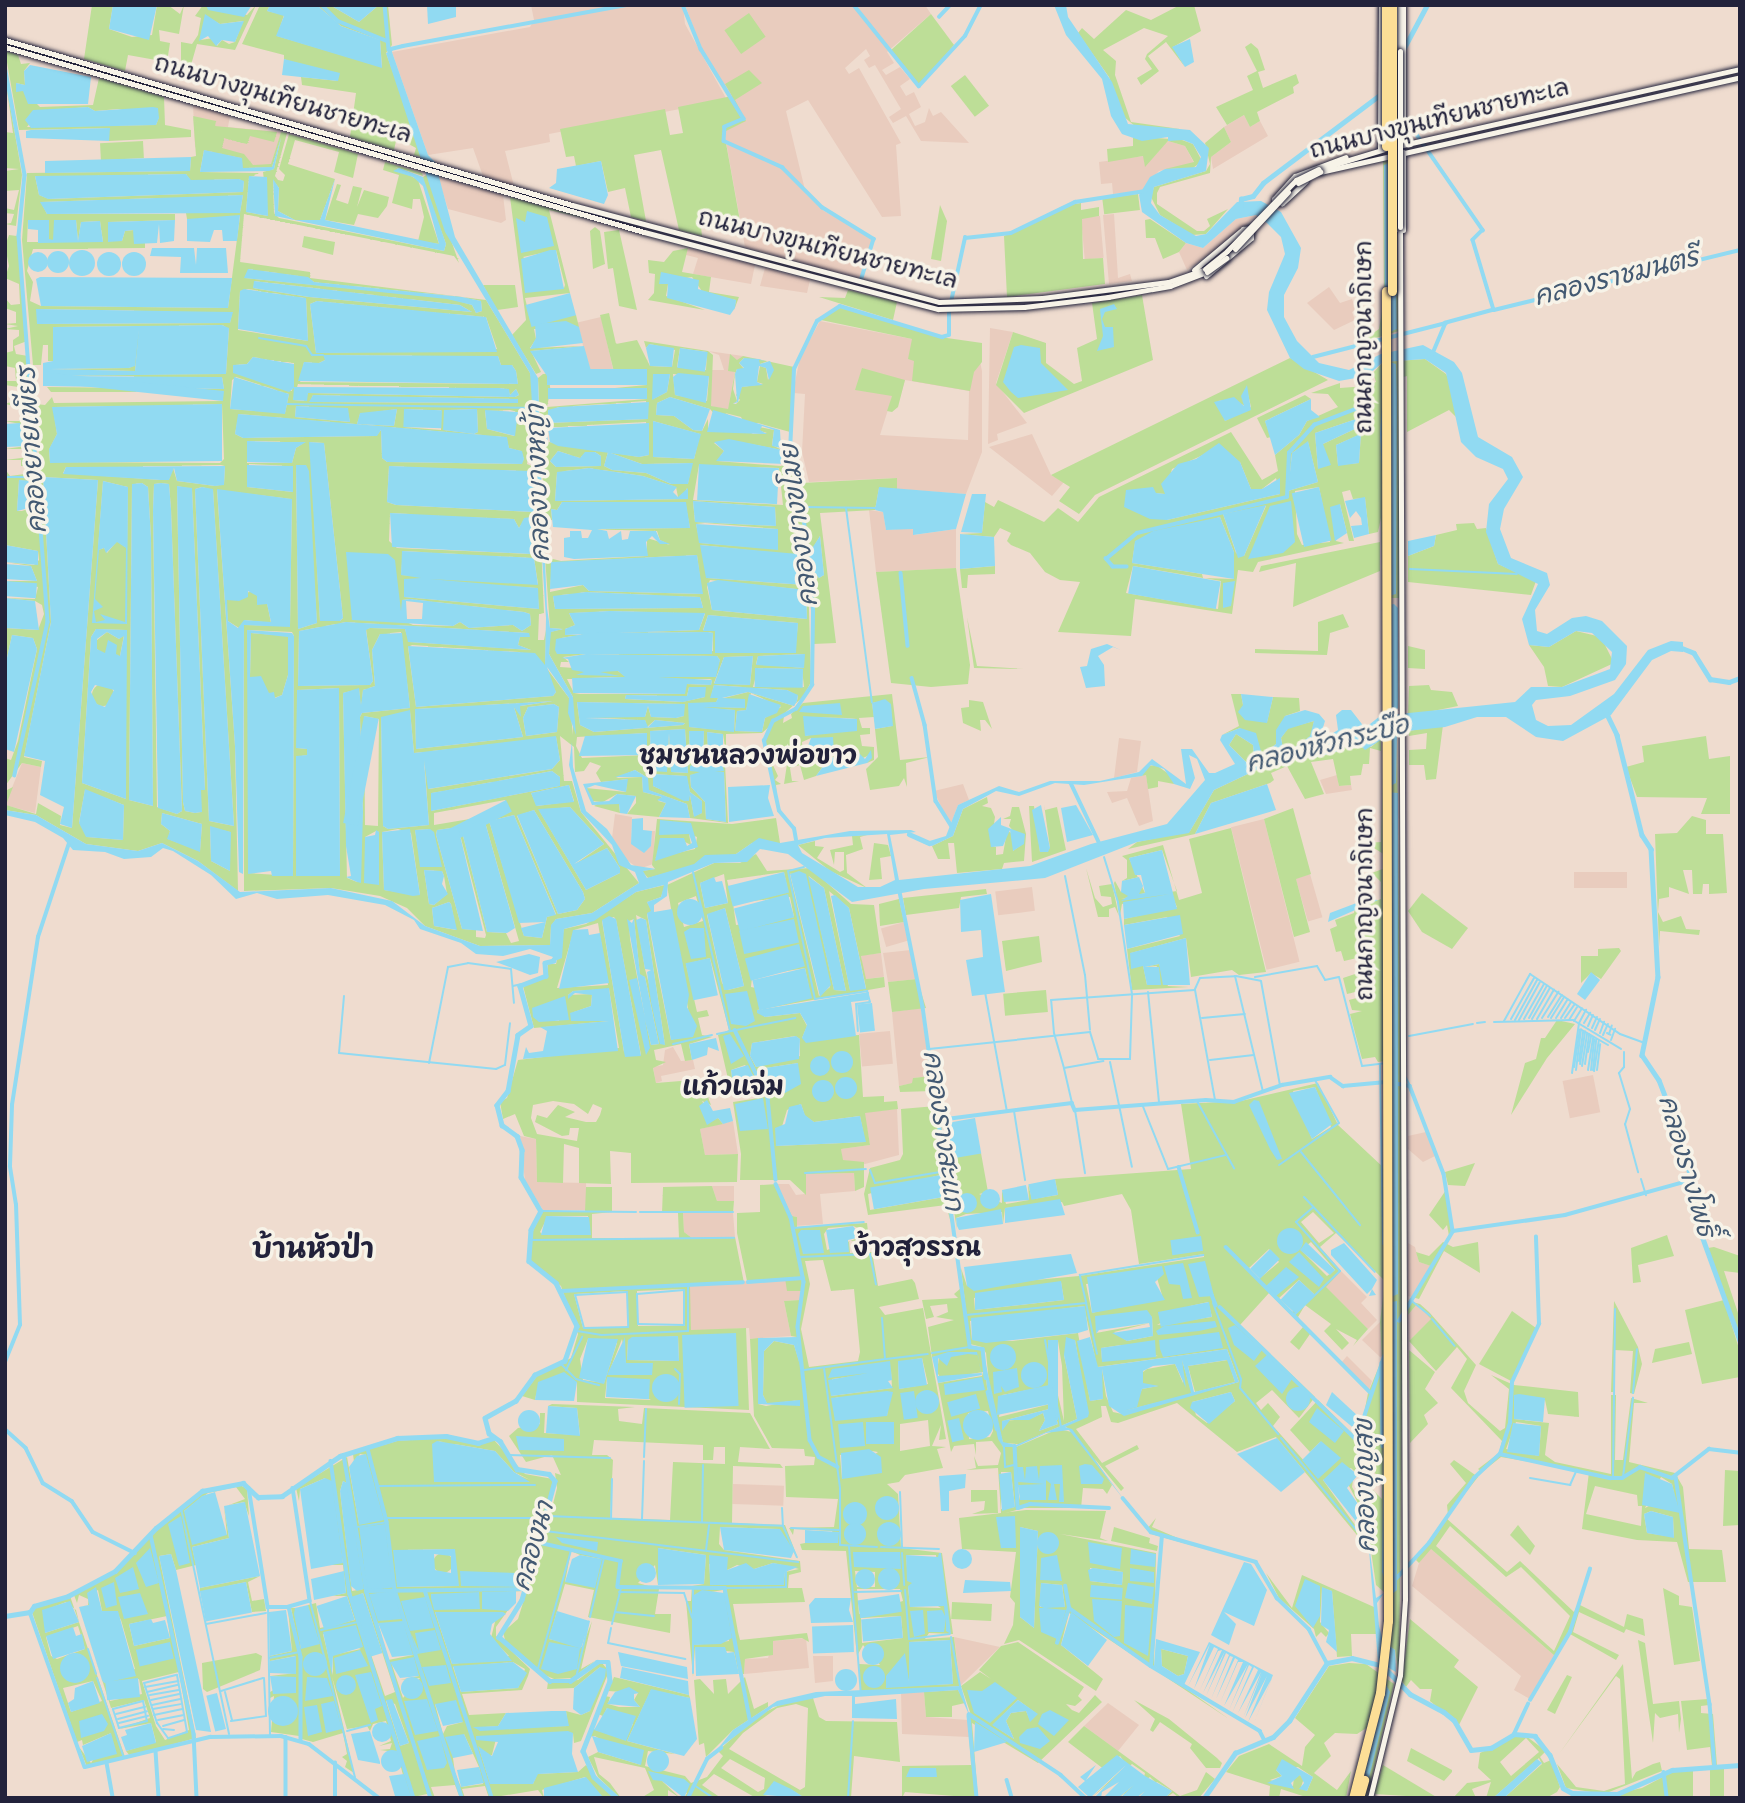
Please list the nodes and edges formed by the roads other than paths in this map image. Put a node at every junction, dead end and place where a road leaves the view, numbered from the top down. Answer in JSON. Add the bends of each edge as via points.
{"nodes":[{"id":1,"x":1383,"y":5,"type":"edge"},
{"id":2,"x":1392,"y":5,"type":"edge"},
{"id":3,"x":1401,"y":5,"type":"edge"},
{"id":4,"x":7,"y":40,"type":"edge"},
{"id":5,"x":8,"y":48,"type":"edge"},
{"id":6,"x":1401,"y":53,"type":"junction"},
{"id":7,"x":1740,"y":69,"type":"edge"},
{"id":8,"x":1730,"y":71,"type":"junction"},
{"id":9,"x":1719,"y":74,"type":"junction"},
{"id":10,"x":1740,"y":77,"type":"edge"},
{"id":11,"x":1731,"y":79,"type":"junction"},
{"id":12,"x":1721,"y":81,"type":"junction"},
{"id":13,"x":158,"y":92,"type":"junction"},
{"id":14,"x":206,"y":100,"type":"junction"},
{"id":15,"x":216,"y":103,"type":"junction"},
{"id":16,"x":1400,"y":113,"type":"junction"},
{"id":17,"x":270,"y":125,"type":"junction"},
{"id":18,"x":1511,"y":125,"type":"junction"},
{"id":19,"x":1400,"y":145,"type":"junction"},
{"id":20,"x":1380,"y":150,"type":"junction"},
{"id":21,"x":1400,"y":153,"type":"junction"},
{"id":22,"x":1362,"y":158,"type":"junction"},
{"id":23,"x":503,"y":185,"type":"junction"},
{"id":24,"x":490,"y":188,"type":"junction"},
{"id":25,"x":511,"y":194,"type":"junction"},
{"id":26,"x":571,"y":208,"type":"junction"},
{"id":27,"x":839,"y":276,"type":"junction"},
{"id":28,"x":1186,"y":279,"type":"junction"},
{"id":29,"x":862,"y":283,"type":"junction"},
{"id":30,"x":837,"y":285,"type":"junction"},
{"id":31,"x":869,"y":293,"type":"junction"},
{"id":32,"x":1400,"y":310,"type":"junction"},
{"id":33,"x":1353,"y":1798,"type":"edge"},
{"id":34,"x":1359,"y":1798,"type":"edge"},
{"id":35,"x":1370,"y":1798,"type":"edge"}],
"edges":[{"from":1,"to":20,"type":"main road"},
{"from":1,"to":33,"type":"highway","name":"ถนนกาญจนาภิเษก","bridge":true,"via":[[1388,1621],[1380,1693]]},
{"from":2,"to":34,"type":"highway","name":"ถนนกาญจนาภิเษก","bridge":true,"via":[[1394,1614],[1387,1692]]},
{"from":3,"to":6,"type":"main road"},
{"from":4,"to":14,"type":"main road","name":"ถนนบางขุนเทียนชายทะเล"},
{"from":5,"to":13,"type":"main road","name":"ถนนบางขุนเทียนชายทะเล"},
{"from":6,"to":16,"type":"main road"},
{"from":6,"to":16,"type":"main road","bridge":true,"via":[[1397,66]]},
{"from":6,"to":32,"type":"main road","bridge":true},
{"from":7,"to":8,"type":"main road","name":"ถนนบางขุนเทียนชายทะเล"},
{"from":8,"to":9,"type":"main road","name":"ถนนบางขุนเทียนชายทะเล"},
{"from":8,"to":11,"type":"main road"},
{"from":9,"to":12,"type":"main road"},
{"from":9,"to":18,"type":"main road","name":"ถนนบางขุนเทียนชายทะเล"},
{"from":10,"to":11,"type":"main road","name":"ถนนบางขุนเทียนชายทะเล"},
{"from":11,"to":12,"type":"main road","name":"ถนนบางขุนเทียนชายทะเล"},
{"from":12,"to":18,"type":"main road","name":"ถนนบางขุนเทียนชายทะเล"},
{"from":13,"to":14,"type":"main road","via":[[208,104]]},
{"from":13,"to":17,"type":"main road","name":"ถนนบางขุนเทียนชายทะเล"},
{"from":14,"to":15,"type":"main road","name":"ถนนบางขุนเทียนชายทะเล"},
{"from":15,"to":17,"type":"main road","via":[[214,106]]},
{"from":15,"to":23,"type":"main road","name":"ถนนบางขุนเทียนชายทะเล"},
{"from":16,"to":19,"type":"main road"},
{"from":17,"to":24,"type":"main road","name":"ถนนบางขุนเทียนชายทะเล"},
{"from":18,"to":19,"type":"main road","name":"ถนนบางขุนเทียนชายทะเล"},
{"from":18,"to":21,"type":"main road","name":"ถนนบางขุนเทียนชายทะเล"},
{"from":19,"to":20,"type":"main road","name":"ถนนบางขุนเทียนชายทะเล"},
{"from":20,"to":22,"type":"main road","name":"ถนนบางขุนเทียนชายทะเล"},
{"from":21,"to":22,"type":"main road","name":"ถนนบางขุนเทียนชายทะเล"},
{"from":21,"to":32,"type":"main road"},
{"from":22,"to":22,"type":"main road","via":[[1305,182],[1282,203],[1274,199],[1309,168]]},
{"from":22,"to":28,"type":"main road","name":"ถนนบางขุนเทียนชายทะเล","bridge":true,"via":[[1296,180],[1206,270]]},
{"from":23,"to":24,"type":"main road"},
{"from":23,"to":25,"type":"main road"},
{"from":23,"to":26,"type":"main road","name":"ถนนบางขุนเทียนชายทะเล"},
{"from":24,"to":25,"type":"main road","name":"ถนนบางขุนเทียนชายทะเล"},
{"from":25,"to":26,"type":"main road","name":"ถนนบางขุนเทียนชายทะเล"},
{"from":26,"to":27,"type":"main road","name":"ถนนบางขุนเทียนชายทะเล"},
{"from":26,"to":30,"type":"main road","name":"ถนนบางขุนเทียนชายทะเล"},
{"from":27,"to":29,"type":"main road","name":"ถนนบางขุนเทียนชายทะเล"},
{"from":27,"to":30,"type":"main road"},
{"from":28,"to":28,"type":"main road","via":[[1243,229],[1253,229],[1253,237],[1223,265]]},
{"from":28,"to":29,"type":"main road","name":"ถนนบางขุนเทียนชายทะเล","via":[[1042,298],[955,303]]},
{"from":28,"to":31,"type":"main road","name":"ถนนบางขุนเทียนชายทะเล","via":[[1054,304],[953,311]]},
{"from":29,"to":31,"type":"main road"},
{"from":30,"to":31,"type":"main road","name":"ถนนบางขุนเทียนชายทะเล"},
{"from":32,"to":35,"type":"main road","via":[[1405,1587],[1395,1704]]}]}
